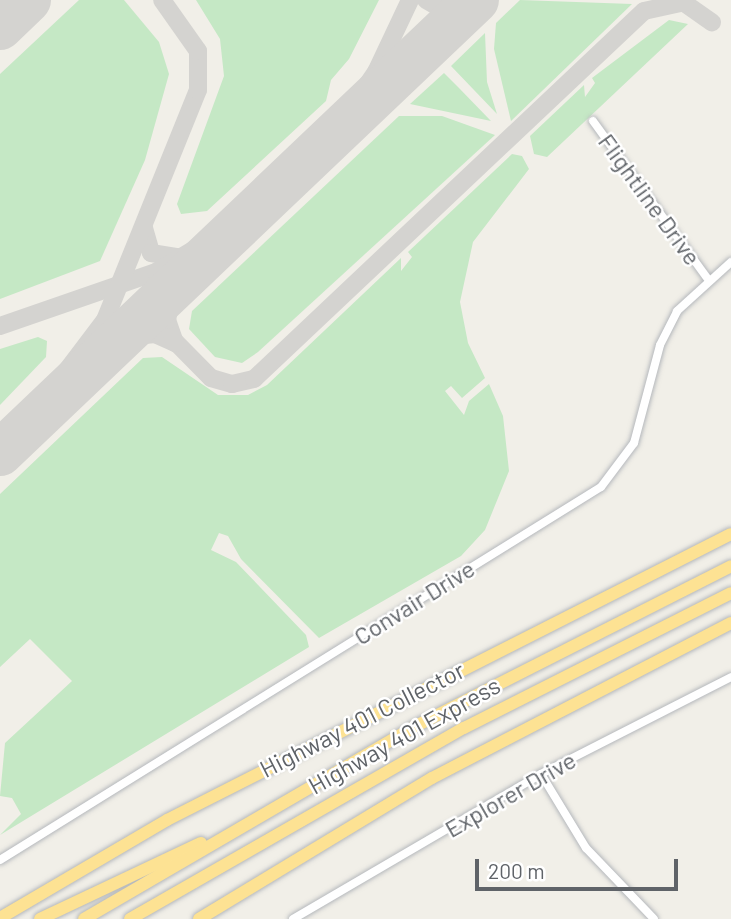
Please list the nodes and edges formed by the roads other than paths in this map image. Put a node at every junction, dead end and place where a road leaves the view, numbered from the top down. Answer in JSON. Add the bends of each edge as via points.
{"nodes":[{"id":1,"x":593,"y":121,"type":"dead end"},
{"id":2,"x":731,"y":262,"type":"edge"},
{"id":3,"x":707,"y":278,"type":"junction"},
{"id":4,"x":731,"y":534,"type":"edge"},
{"id":5,"x":731,"y":566,"type":"edge"},
{"id":6,"x":731,"y":593,"type":"edge"},
{"id":7,"x":731,"y":623,"type":"edge"},
{"id":8,"x":731,"y":677,"type":"edge"},
{"id":9,"x":541,"y":774,"type":"junction"},
{"id":10,"x":225,"y":835,"type":"junction"},
{"id":11,"x":0,"y":860,"type":"edge"},
{"id":12,"x":153,"y":907,"type":"junction"},
{"id":13,"x":0,"y":918,"type":"edge"},
{"id":14,"x":40,"y":919,"type":"edge"},
{"id":15,"x":84,"y":919,"type":"edge"},
{"id":16,"x":130,"y":919,"type":"edge"},
{"id":17,"x":140,"y":919,"type":"edge"},
{"id":18,"x":199,"y":919,"type":"edge"},
{"id":19,"x":293,"y":919,"type":"edge"},
{"id":20,"x":654,"y":919,"type":"edge"}],
"edges":[{"from":1,"to":3,"type":"street","name":"Flightline Drive"},
{"from":2,"to":3,"type":"street","name":"Convair Drive"},
{"from":3,"to":11,"type":"street","name":"Convair Drive","via":[[667,328],[634,443],[601,487]]},
{"from":4,"to":13,"type":"highway","name":"Highway 401 Collector","via":[[288,757]]},
{"from":5,"to":10,"type":"highway","name":"Highway 401 Express","via":[[416,726]]},
{"from":6,"to":12,"type":"highway","name":"Highway 401 Express","via":[[464,729]]},
{"from":7,"to":18,"type":"highway","via":[[432,778]]},
{"from":8,"to":9,"type":"street","name":"Explorer Drive"},
{"from":9,"to":19,"type":"street","name":"Explorer Drive"},
{"from":9,"to":20,"type":"street","via":[[586,848]]},
{"from":10,"to":14,"type":"highway","via":[[169,853]]},
{"from":10,"to":15,"type":"highway","name":"Highway 401 Express"},
{"from":12,"to":16,"type":"highway","name":"Highway 401 Express"},
{"from":12,"to":17,"type":"highway"}]}
